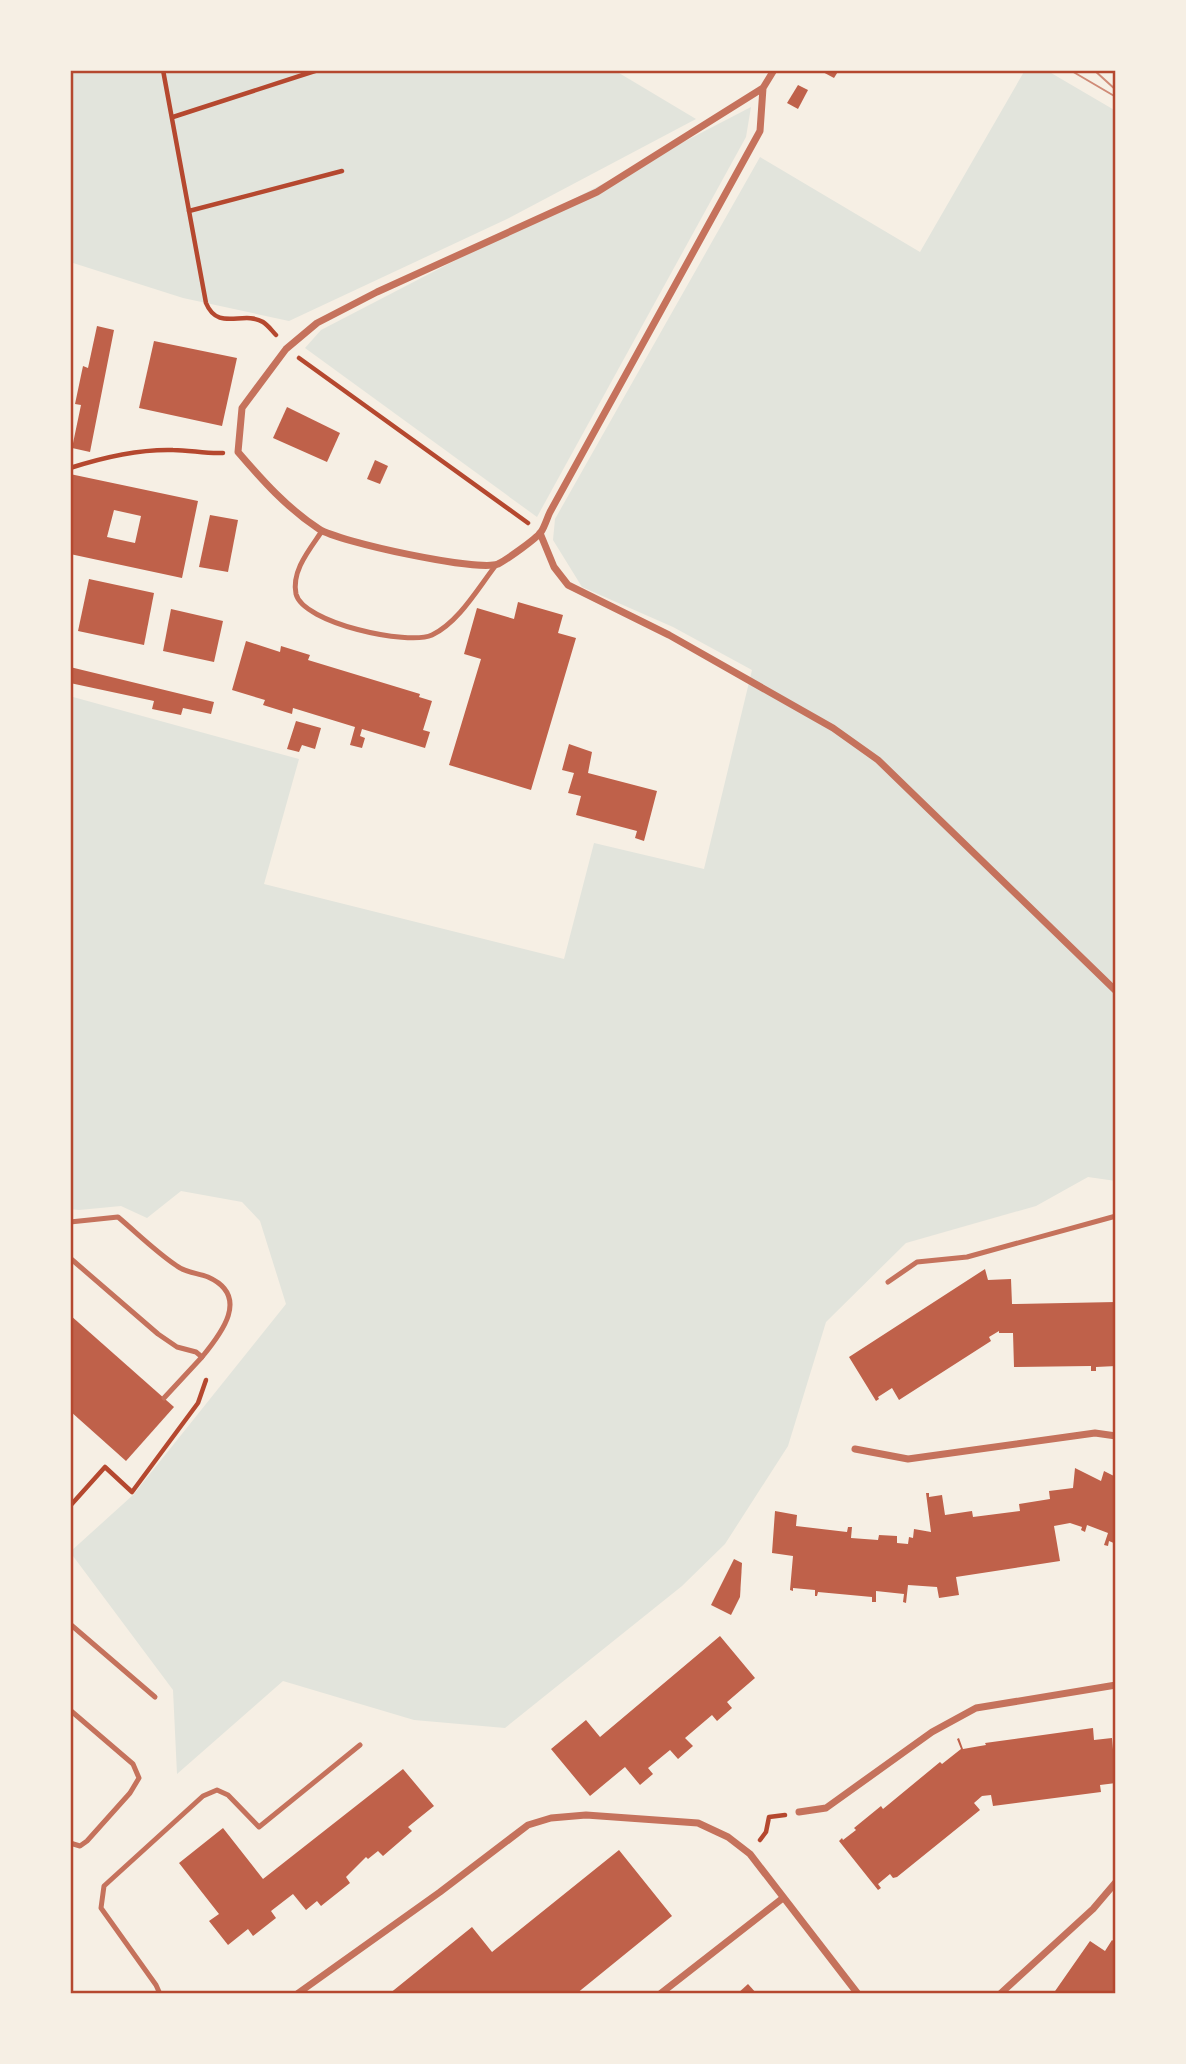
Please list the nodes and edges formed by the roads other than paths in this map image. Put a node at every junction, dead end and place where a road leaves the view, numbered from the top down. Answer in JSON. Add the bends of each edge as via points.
{"nodes":[{"id":1,"x":774,"y":70,"type":"edge"},
{"id":2,"x":763,"y":88,"type":"junction"},
{"id":3,"x":322,"y":531,"type":"junction"},
{"id":4,"x":540,"y":533,"type":"junction"},
{"id":5,"x":496,"y":565,"type":"junction"},
{"id":6,"x":1116,"y":991,"type":"edge"},
{"id":7,"x":1116,"y":1216,"type":"edge"},
{"id":8,"x":70,"y":1222,"type":"edge"},
{"id":9,"x":70,"y":1258,"type":"edge"},
{"id":10,"x":888,"y":1282,"type":"dead end"},
{"id":11,"x":202,"y":1357,"type":"junction"},
{"id":12,"x":164,"y":1398,"type":"dead end"},
{"id":13,"x":1116,"y":1436,"type":"edge"},
{"id":14,"x":855,"y":1448,"type":"dead end"},
{"id":15,"x":70,"y":1624,"type":"edge"},
{"id":16,"x":1116,"y":1685,"type":"edge"},
{"id":17,"x":155,"y":1697,"type":"dead end"},
{"id":18,"x":70,"y":1710,"type":"edge"},
{"id":19,"x":360,"y":1745,"type":"dead end"},
{"id":20,"x":799,"y":1812,"type":"dead end"},
{"id":21,"x":70,"y":1843,"type":"edge"},
{"id":22,"x":1116,"y":1882,"type":"edge"},
{"id":23,"x":783,"y":1898,"type":"junction"},
{"id":24,"x":160,"y":1994,"type":"edge"},
{"id":25,"x":297,"y":1994,"type":"edge"},
{"id":26,"x":660,"y":1994,"type":"edge"},
{"id":27,"x":858,"y":1994,"type":"edge"},
{"id":28,"x":1000,"y":1994,"type":"edge"}],
"edges":[{"from":1,"to":2,"type":"street"},
{"from":2,"to":3,"type":"street","via":[[597,192],[377,292],[317,323],[286,349],[242,408],[238,452],[283,503]]},
{"from":2,"to":4,"type":"street","via":[[760,131]]},
{"from":3,"to":5,"type":"street","via":[[400,553]]},
{"from":3,"to":5,"type":"lane","via":[[296,574],[296,595],[304,606],[320,618],[344,626],[409,639],[430,636],[459,613]]},
{"from":4,"to":5,"type":"street"},
{"from":4,"to":6,"type":"street","via":[[554,567],[568,585],[669,635],[834,729],[878,760]]},
{"from":7,"to":10,"type":"lane","via":[[967,1257],[917,1262]]},
{"from":8,"to":11,"type":"lane","via":[[118,1217],[180,1269],[220,1286],[229,1299],[230,1317]]},
{"from":9,"to":11,"type":"lane","via":[[158,1334]]},
{"from":11,"to":12,"type":"lane"},
{"from":13,"to":14,"type":"street","via":[[1095,1433],[908,1459]]},
{"from":15,"to":17,"type":"lane"},
{"from":16,"to":20,"type":"street","via":[[976,1708],[932,1732],[826,1808]]},
{"from":18,"to":21,"type":"lane","via":[[133,1764],[139,1778],[87,1840],[80,1846]]},
{"from":19,"to":24,"type":"lane","via":[[259,1827],[228,1795],[217,1790],[203,1796],[104,1886],[101,1908]]},
{"from":22,"to":28,"type":"street"},
{"from":23,"to":25,"type":"street","via":[[750,1854],[698,1823],[586,1815],[551,1818],[528,1825]]},
{"from":23,"to":26,"type":"street"},
{"from":23,"to":27,"type":"street"}]}
